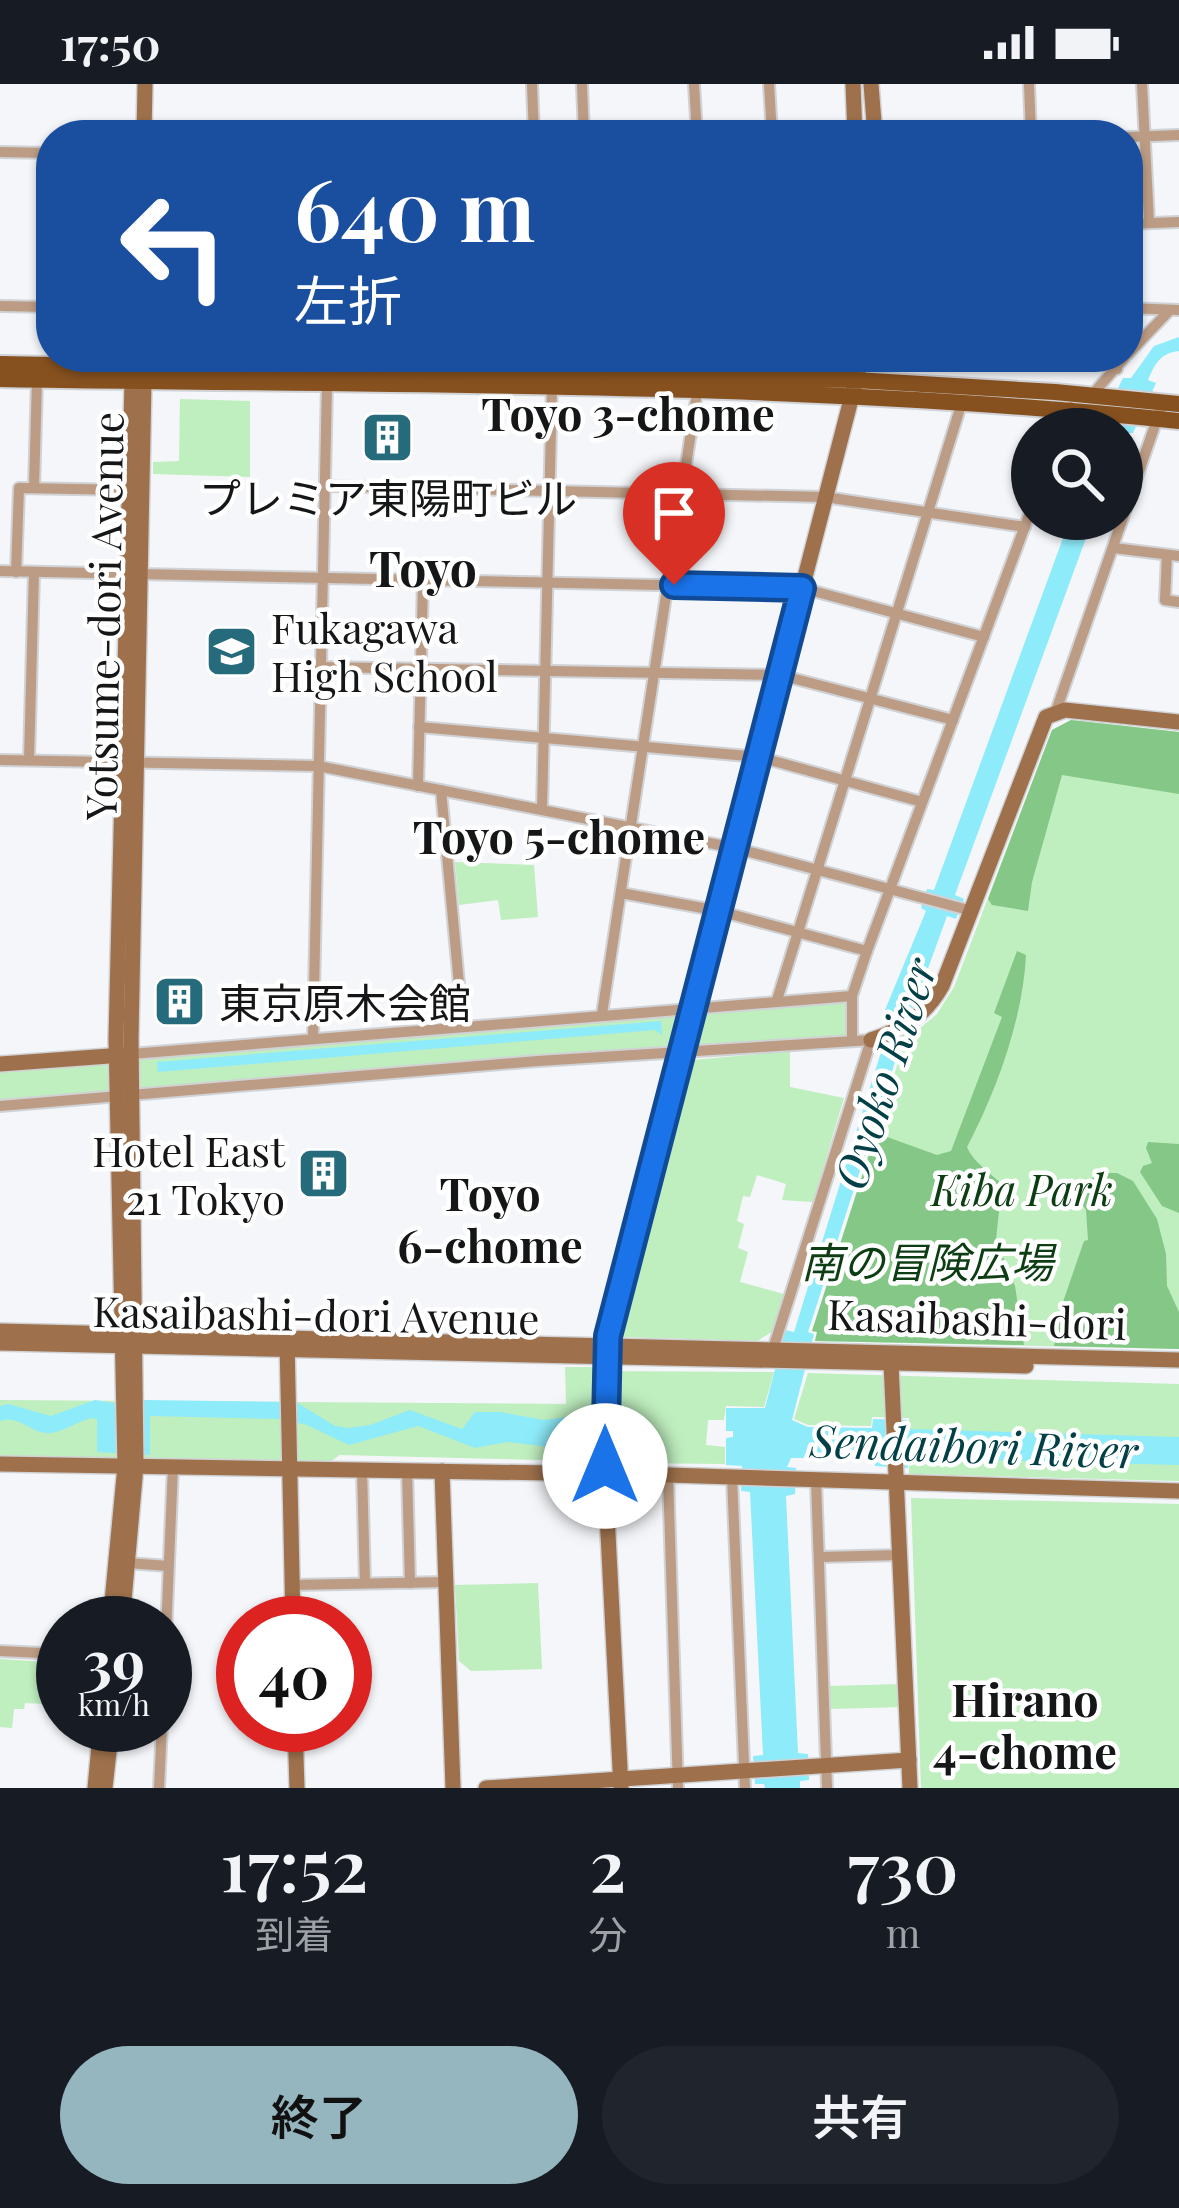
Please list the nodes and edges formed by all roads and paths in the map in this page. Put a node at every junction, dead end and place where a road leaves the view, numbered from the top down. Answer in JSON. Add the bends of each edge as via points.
{"nodes":[{"id":1,"x":145,"y":84,"type":"edge"},
{"id":2,"x":532,"y":84,"type":"edge"},
{"id":3,"x":582,"y":84,"type":"edge"},
{"id":4,"x":694,"y":84,"type":"edge"},
{"id":5,"x":769,"y":84,"type":"edge"},
{"id":6,"x":853,"y":84,"type":"edge"},
{"id":7,"x":872,"y":84,"type":"edge"},
{"id":8,"x":1029,"y":84,"type":"edge"},
{"id":9,"x":1142,"y":84,"type":"edge"},
{"id":10,"x":144,"y":120,"type":"edge"},
{"id":11,"x":533,"y":120,"type":"edge"},
{"id":12,"x":583,"y":120,"type":"edge"},
{"id":13,"x":696,"y":120,"type":"edge"},
{"id":14,"x":771,"y":120,"type":"edge"},
{"id":15,"x":854,"y":120,"type":"edge"},
{"id":16,"x":873,"y":120,"type":"edge"},
{"id":17,"x":1030,"y":120,"type":"edge"},
{"id":18,"x":1179,"y":135,"type":"edge"},
{"id":19,"x":1144,"y":136,"type":"junction"},
{"id":20,"x":0,"y":152,"type":"edge"},
{"id":21,"x":36,"y":153,"type":"edge"},
{"id":22,"x":1179,"y":221,"type":"edge"},
{"id":23,"x":1149,"y":222,"type":"junction"},
{"id":24,"x":1143,"y":223,"type":"edge"},
{"id":25,"x":0,"y":305,"type":"edge"},
{"id":26,"x":36,"y":306,"type":"edge"},
{"id":27,"x":1143,"y":309,"type":"edge"},
{"id":28,"x":1173,"y":311,"type":"edge"},
{"id":29,"x":1143,"y":340,"type":"edge"},
{"id":30,"x":0,"y":364,"type":"edge"},
{"id":31,"x":36,"y":366,"type":"edge"},
{"id":32,"x":139,"y":372,"type":"edge"},
{"id":33,"x":327,"y":372,"type":"edge"},
{"id":34,"x":364,"y":372,"type":"edge"},
{"id":35,"x":698,"y":372,"type":"edge"},
{"id":36,"x":858,"y":372,"type":"edge"},
{"id":37,"x":1117,"y":372,"type":"edge"},
{"id":38,"x":0,"y":379,"type":"edge"},
{"id":39,"x":37,"y":380,"type":"junction"},
{"id":40,"x":552,"y":382,"type":"junction"},
{"id":41,"x":697,"y":386,"type":"junction"},
{"id":42,"x":853,"y":388,"type":"junction"},
{"id":43,"x":1103,"y":401,"type":"junction"},
{"id":44,"x":962,"y":402,"type":"junction"},
{"id":45,"x":1069,"y":408,"type":"joint"},
{"id":46,"x":1162,"y":410,"type":"edge"},
{"id":47,"x":325,"y":486,"type":"junction"},
{"id":48,"x":34,"y":488,"type":"junction"},
{"id":49,"x":130,"y":490,"type":"junction"},
{"id":50,"x":550,"y":490,"type":"junction"},
{"id":51,"x":681,"y":494,"type":"junction"},
{"id":52,"x":825,"y":497,"type":"junction"},
{"id":53,"x":927,"y":512,"type":"junction"},
{"id":54,"x":1011,"y":525,"type":"edge"},
{"id":55,"x":1020,"y":540,"type":"edge"},
{"id":56,"x":1114,"y":548,"type":"junction"},
{"id":57,"x":1173,"y":555,"type":"edge"},
{"id":58,"x":0,"y":572,"type":"edge"},
{"id":59,"x":16,"y":572,"type":"junction"},
{"id":60,"x":34,"y":572,"type":"junction"},
{"id":61,"x":134,"y":575,"type":"junction"},
{"id":62,"x":322,"y":579,"type":"junction"},
{"id":63,"x":423,"y":581,"type":"junction"},
{"id":64,"x":548,"y":584,"type":"junction"},
{"id":65,"x":668,"y":585,"type":"junction"},
{"id":66,"x":802,"y":588,"type":"junction"},
{"id":67,"x":1179,"y":602,"type":"edge"},
{"id":68,"x":896,"y":613,"type":"junction"},
{"id":69,"x":984,"y":637,"type":"junction"},
{"id":70,"x":320,"y":667,"type":"junction"},
{"id":71,"x":422,"y":668,"type":"junction"},
{"id":72,"x":545,"y":670,"type":"junction"},
{"id":73,"x":654,"y":673,"type":"junction"},
{"id":74,"x":780,"y":674,"type":"junction"},
{"id":75,"x":870,"y":699,"type":"junction"},
{"id":76,"x":1056,"y":711,"type":"junction"},
{"id":77,"x":953,"y":721,"type":"junction"},
{"id":78,"x":1179,"y":722,"type":"edge"},
{"id":79,"x":419,"y":728,"type":"junction"},
{"id":80,"x":544,"y":738,"type":"junction"},
{"id":81,"x":643,"y":746,"type":"junction"},
{"id":82,"x":759,"y":757,"type":"junction"},
{"id":83,"x":0,"y":760,"type":"edge"},
{"id":84,"x":29,"y":760,"type":"junction"},
{"id":85,"x":130,"y":762,"type":"junction"},
{"id":86,"x":318,"y":766,"type":"junction"},
{"id":87,"x":844,"y":780,"type":"junction"},
{"id":88,"x":418,"y":786,"type":"junction"},
{"id":89,"x":441,"y":790,"type":"junction"},
{"id":90,"x":922,"y":802,"type":"junction"},
{"id":91,"x":542,"y":810,"type":"junction"},
{"id":92,"x":631,"y":826,"type":"junction"},
{"id":93,"x":735,"y":848,"type":"junction"},
{"id":94,"x":817,"y":869,"type":"junction"},
{"id":95,"x":890,"y":888,"type":"junction"},
{"id":96,"x":621,"y":893,"type":"junction"},
{"id":97,"x":966,"y":910,"type":"junction"},
{"id":98,"x":719,"y":911,"type":"junction"},
{"id":99,"x":797,"y":932,"type":"junction"},
{"id":100,"x":867,"y":951,"type":"junction"},
{"id":101,"x":852,"y":999,"type":"junction"},
{"id":102,"x":777,"y":1000,"type":"junction"},
{"id":103,"x":693,"y":1008,"type":"junction"},
{"id":104,"x":602,"y":1014,"type":"junction"},
{"id":105,"x":463,"y":1027,"type":"junction"},
{"id":106,"x":852,"y":1036,"type":"junction"},
{"id":107,"x":877,"y":1038,"type":"junction"},
{"id":108,"x":314,"y":1039,"type":"junction"},
{"id":109,"x":683,"y":1047,"type":"junction"},
{"id":110,"x":124,"y":1056,"type":"junction"},
{"id":111,"x":0,"y":1064,"type":"edge"},
{"id":112,"x":125,"y":1093,"type":"junction"},
{"id":113,"x":0,"y":1106,"type":"edge"},
{"id":114,"x":0,"y":1331,"type":"edge"},
{"id":115,"x":128,"y":1340,"type":"junction"},
{"id":116,"x":0,"y":1343,"type":"edge"},
{"id":117,"x":287,"y":1344,"type":"junction"},
{"id":118,"x":606,"y":1350,"type":"junction"},
{"id":119,"x":774,"y":1355,"type":"junction"},
{"id":120,"x":811,"y":1355,"type":"junction"},
{"id":121,"x":1179,"y":1360,"type":"edge"},
{"id":122,"x":891,"y":1363,"type":"junction"},
{"id":123,"x":1179,"y":1370,"type":"edge"},
{"id":124,"x":130,"y":1462,"type":"junction"},
{"id":125,"x":290,"y":1462,"type":"junction"},
{"id":126,"x":0,"y":1464,"type":"edge"},
{"id":127,"x":173,"y":1466,"type":"junction"},
{"id":128,"x":362,"y":1470,"type":"junction"},
{"id":129,"x":406,"y":1470,"type":"junction"},
{"id":130,"x":442,"y":1471,"type":"junction"},
{"id":131,"x":605,"y":1474,"type":"junction"},
{"id":132,"x":668,"y":1475,"type":"junction"},
{"id":133,"x":897,"y":1476,"type":"junction"},
{"id":134,"x":737,"y":1477,"type":"junction"},
{"id":135,"x":817,"y":1481,"type":"junction"},
{"id":136,"x":1179,"y":1491,"type":"edge"},
{"id":137,"x":901,"y":1556,"type":"junction"},
{"id":138,"x":819,"y":1557,"type":"junction"},
{"id":139,"x":128,"y":1563,"type":"junction"},
{"id":140,"x":168,"y":1566,"type":"junction"},
{"id":141,"x":410,"y":1582,"type":"junction"},
{"id":142,"x":447,"y":1582,"type":"junction"},
{"id":143,"x":365,"y":1583,"type":"junction"},
{"id":144,"x":292,"y":1585,"type":"junction"},
{"id":145,"x":113,"y":1596,"type":"edge"},
{"id":146,"x":125,"y":1596,"type":"edge"},
{"id":147,"x":167,"y":1596,"type":"edge"},
{"id":148,"x":292,"y":1596,"type":"edge"},
{"id":149,"x":0,"y":1651,"type":"edge"},
{"id":150,"x":36,"y":1653,"type":"edge"},
{"id":151,"x":98,"y":1752,"type":"edge"},
{"id":152,"x":109,"y":1752,"type":"edge"},
{"id":153,"x":161,"y":1752,"type":"edge"},
{"id":154,"x":296,"y":1752,"type":"edge"},
{"id":155,"x":909,"y":1760,"type":"junction"},
{"id":156,"x":818,"y":1765,"type":"junction"},
{"id":157,"x":749,"y":1770,"type":"junction"},
{"id":158,"x":678,"y":1781,"type":"edge"},
{"id":159,"x":621,"y":1784,"type":"edge"},
{"id":160,"x":95,"y":1788,"type":"edge"},
{"id":161,"x":105,"y":1788,"type":"edge"},
{"id":162,"x":159,"y":1788,"type":"edge"},
{"id":163,"x":297,"y":1788,"type":"edge"},
{"id":164,"x":453,"y":1788,"type":"edge"},
{"id":165,"x":486,"y":1788,"type":"edge"},
{"id":166,"x":746,"y":1788,"type":"edge"},
{"id":167,"x":827,"y":1788,"type":"edge"},
{"id":168,"x":910,"y":1788,"type":"edge"}],
"edges":[{"from":1,"to":10,"type":"street"},
{"from":2,"to":11,"type":"street"},
{"from":3,"to":12,"type":"street"},
{"from":4,"to":13,"type":"street"},
{"from":5,"to":14,"type":"street"},
{"from":6,"to":15,"type":"street"},
{"from":7,"to":16,"type":"street"},
{"from":8,"to":17,"type":"street"},
{"from":9,"to":19,"type":"street"},
{"from":18,"to":19,"type":"street"},
{"from":19,"to":23,"type":"street"},
{"from":20,"to":21,"type":"street"},
{"from":22,"to":23,"type":"street"},
{"from":23,"to":24,"type":"street"},
{"from":25,"to":26,"type":"street"},
{"from":27,"to":28,"type":"street"},
{"from":28,"to":29,"type":"street"},
{"from":30,"to":31,"type":"main road"},
{"from":32,"to":39,"type":"main road"},
{"from":32,"to":49,"type":"street","name":"Yotsume-dori Avenue"},
{"from":32,"to":61,"type":"street","name":"Yotsume-dori Avenue"},
{"from":33,"to":47,"type":"street"},
{"from":34,"to":40,"type":"main road"},
{"from":35,"to":41,"type":"street"},
{"from":36,"to":42,"type":"street"},
{"from":37,"to":43,"type":"street"},
{"from":38,"to":39,"type":"main road"},
{"from":39,"to":48,"type":"street"},
{"from":40,"to":41,"type":"main road"},
{"from":40,"to":50,"type":"street"},
{"from":41,"to":42,"type":"main road"},
{"from":41,"to":51,"type":"street"},
{"from":42,"to":43,"type":"main road"},
{"from":42,"to":44,"type":"main road"},
{"from":42,"to":52,"type":"street"},
{"from":43,"to":45,"type":"main road"},
{"from":43,"to":46,"type":"main road"},
{"from":44,"to":45,"type":"main road"},
{"from":44,"to":53,"type":"street"},
{"from":46,"to":56,"type":"street"},
{"from":47,"to":50,"type":"street"},
{"from":47,"to":62,"type":"street"},
{"from":48,"to":49,"type":"street"},
{"from":48,"to":59,"type":"street","via":[[16,492]]},
{"from":49,"to":61,"type":"street","name":"Yotsume-dori Avenue"},
{"from":50,"to":51,"type":"street"},
{"from":50,"to":64,"type":"street"},
{"from":51,"to":52,"type":"street"},
{"from":51,"to":65,"type":"street"},
{"from":52,"to":53,"type":"street"},
{"from":52,"to":66,"type":"street"},
{"from":53,"to":54,"type":"street"},
{"from":53,"to":68,"type":"street"},
{"from":55,"to":69,"type":"street"},
{"from":56,"to":57,"type":"street"},
{"from":56,"to":76,"type":"street"},
{"from":57,"to":67,"type":"street","via":[[1165,600]]},
{"from":58,"to":59,"type":"street"},
{"from":59,"to":60,"type":"street"},
{"from":60,"to":61,"type":"street"},
{"from":60,"to":84,"type":"street"},
{"from":61,"to":62,"type":"street"},
{"from":61,"to":85,"type":"street","name":"Yotsume-dori Avenue"},
{"from":62,"to":63,"type":"street"},
{"from":62,"to":70,"type":"street"},
{"from":63,"to":64,"type":"street"},
{"from":63,"to":71,"type":"street"},
{"from":64,"to":65,"type":"street"},
{"from":64,"to":72,"type":"street"},
{"from":65,"to":66,"type":"street"},
{"from":65,"to":73,"type":"street"},
{"from":66,"to":68,"type":"street"},
{"from":66,"to":74,"type":"street"},
{"from":68,"to":69,"type":"street"},
{"from":68,"to":75,"type":"street"},
{"from":69,"to":77,"type":"street"},
{"from":70,"to":71,"type":"street"},
{"from":70,"to":86,"type":"street"},
{"from":71,"to":72,"type":"street"},
{"from":71,"to":79,"type":"street"},
{"from":72,"to":73,"type":"street"},
{"from":72,"to":80,"type":"street"},
{"from":73,"to":74,"type":"street"},
{"from":73,"to":81,"type":"street"},
{"from":74,"to":75,"type":"street"},
{"from":74,"to":82,"type":"street"},
{"from":75,"to":77,"type":"street"},
{"from":75,"to":87,"type":"street"},
{"from":76,"to":78,"type":"street"},
{"from":76,"to":97,"type":"street","via":[[1040,728]]},
{"from":77,"to":90,"type":"street"},
{"from":79,"to":80,"type":"street"},
{"from":79,"to":88,"type":"street"},
{"from":80,"to":81,"type":"street"},
{"from":80,"to":91,"type":"street"},
{"from":81,"to":82,"type":"street"},
{"from":81,"to":92,"type":"street"},
{"from":82,"to":87,"type":"street"},
{"from":82,"to":93,"type":"street"},
{"from":83,"to":84,"type":"street"},
{"from":84,"to":85,"type":"street"},
{"from":85,"to":86,"type":"street"},
{"from":85,"to":110,"type":"street","name":"Yotsume-dori Avenue"},
{"from":86,"to":88,"type":"street"},
{"from":86,"to":108,"type":"street"},
{"from":87,"to":90,"type":"street"},
{"from":87,"to":94,"type":"street"},
{"from":88,"to":89,"type":"street"},
{"from":89,"to":91,"type":"street"},
{"from":89,"to":105,"type":"street"},
{"from":90,"to":95,"type":"street"},
{"from":91,"to":92,"type":"street"},
{"from":92,"to":93,"type":"street"},
{"from":92,"to":96,"type":"street"},
{"from":93,"to":94,"type":"street"},
{"from":93,"to":98,"type":"street"},
{"from":94,"to":95,"type":"street"},
{"from":94,"to":99,"type":"street"},
{"from":95,"to":97,"type":"street"},
{"from":95,"to":100,"type":"street"},
{"from":96,"to":98,"type":"street"},
{"from":96,"to":104,"type":"street"},
{"from":97,"to":107,"type":"street","via":[[943,986],[910,1023]]},
{"from":98,"to":99,"type":"street"},
{"from":98,"to":103,"type":"street"},
{"from":99,"to":100,"type":"street"},
{"from":99,"to":102,"type":"street"},
{"from":100,"to":101,"type":"street"},
{"from":101,"to":102,"type":"street"},
{"from":101,"to":106,"type":"street"},
{"from":102,"to":103,"type":"street"},
{"from":103,"to":104,"type":"street"},
{"from":103,"to":109,"type":"street"},
{"from":104,"to":105,"type":"street"},
{"from":105,"to":108,"type":"street"},
{"from":106,"to":107,"type":"street"},
{"from":106,"to":109,"type":"street"},
{"from":107,"to":119,"type":"street"},
{"from":108,"to":110,"type":"street"},
{"from":109,"to":112,"type":"street"},
{"from":109,"to":118,"type":"street"},
{"from":110,"to":111,"type":"street"},
{"from":110,"to":112,"type":"street","name":"Yotsume-dori Avenue"},
{"from":112,"to":113,"type":"street"},
{"from":112,"to":115,"type":"street","name":"Yotsume-dori Avenue"},
{"from":114,"to":115,"type":"street","name":"Kasaibashi-dori Avenue"},
{"from":115,"to":116,"type":"street","name":"Kasaibashi-dori Avenue"},
{"from":115,"to":117,"type":"street","name":"Kasaibashi-dori Avenue"},
{"from":115,"to":124,"type":"street","name":"Yotsume-dori Avenue"},
{"from":117,"to":118,"type":"street","name":"Kasaibashi-dori Avenue"},
{"from":117,"to":125,"type":"street"},
{"from":118,"to":119,"type":"street","name":"Kasaibashi-dori Avenue"},
{"from":118,"to":131,"type":"street"},
{"from":119,"to":120,"type":"street","name":"Kasaibashi-dori"},
{"from":120,"to":121,"type":"street","name":"Kasaibashi-dori"},
{"from":120,"to":122,"type":"street","name":"Kasaibashi-dori"},
{"from":122,"to":123,"type":"street","name":"Kasaibashi-dori"},
{"from":122,"to":133,"type":"street"},
{"from":124,"to":126,"type":"street"},
{"from":124,"to":127,"type":"street"},
{"from":124,"to":139,"type":"street","name":"Yotsume-dori Avenue"},
{"from":124,"to":145,"type":"street","name":"Yotsume-dori Avenue"},
{"from":125,"to":127,"type":"street"},
{"from":125,"to":128,"type":"street"},
{"from":125,"to":144,"type":"street"},
{"from":127,"to":140,"type":"street"},
{"from":128,"to":129,"type":"street"},
{"from":128,"to":143,"type":"street"},
{"from":129,"to":130,"type":"street"},
{"from":129,"to":141,"type":"street"},
{"from":130,"to":131,"type":"street"},
{"from":130,"to":142,"type":"street"},
{"from":131,"to":132,"type":"street"},
{"from":131,"to":159,"type":"street"},
{"from":132,"to":134,"type":"street"},
{"from":132,"to":158,"type":"street"},
{"from":133,"to":135,"type":"street"},
{"from":133,"to":136,"type":"street"},
{"from":133,"to":137,"type":"street"},
{"from":134,"to":135,"type":"street"},
{"from":134,"to":157,"type":"street"},
{"from":135,"to":138,"type":"street"},
{"from":137,"to":138,"type":"street"},
{"from":137,"to":155,"type":"street"},
{"from":138,"to":156,"type":"street"},
{"from":139,"to":140,"type":"street"},
{"from":139,"to":146,"type":"street","name":"Yotsume-dori Avenue"},
{"from":140,"to":147,"type":"street"},
{"from":141,"to":142,"type":"street"},
{"from":141,"to":143,"type":"street"},
{"from":142,"to":164,"type":"street"},
{"from":143,"to":144,"type":"street"},
{"from":144,"to":148,"type":"street"},
{"from":149,"to":150,"type":"street"},
{"from":151,"to":160,"type":"street"},
{"from":152,"to":161,"type":"street"},
{"from":153,"to":162,"type":"street"},
{"from":154,"to":163,"type":"street"},
{"from":155,"to":156,"type":"street"},
{"from":155,"to":168,"type":"street"},
{"from":156,"to":157,"type":"street"},
{"from":156,"to":167,"type":"street"},
{"from":157,"to":158,"type":"street"},
{"from":157,"to":166,"type":"street"},
{"from":158,"to":159,"type":"street"},
{"from":159,"to":165,"type":"street"}]}
